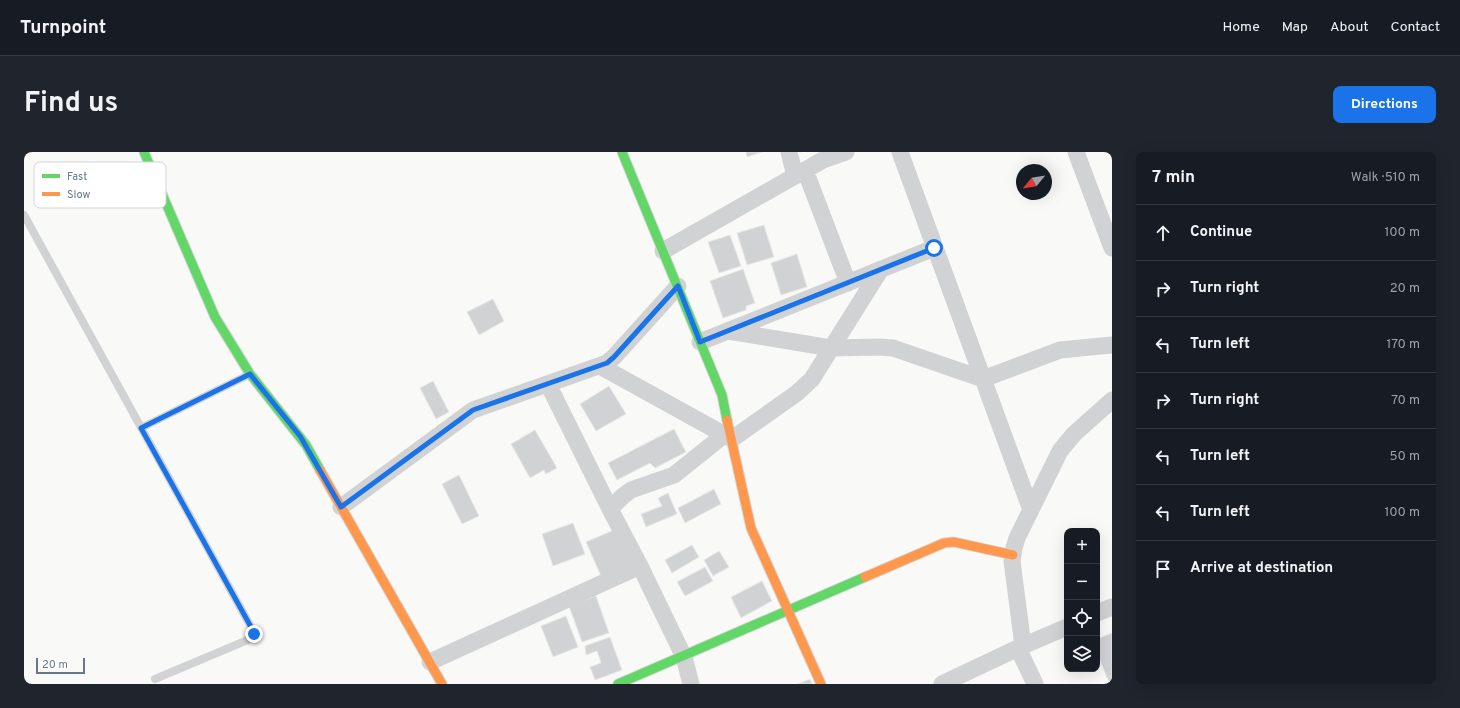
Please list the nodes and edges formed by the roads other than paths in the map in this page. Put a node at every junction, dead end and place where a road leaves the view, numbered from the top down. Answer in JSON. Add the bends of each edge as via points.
{"nodes":[{"id":1,"x":144,"y":152,"type":"edge"},
{"id":2,"x":622,"y":152,"type":"edge"},
{"id":3,"x":789,"y":152,"type":"edge"},
{"id":4,"x":846,"y":152,"type":"edge"},
{"id":5,"x":900,"y":152,"type":"edge"},
{"id":6,"x":1076,"y":152,"type":"edge"},
{"id":7,"x":148,"y":162,"type":"edge"},
{"id":8,"x":800,"y":173,"type":"junction"},
{"id":9,"x":166,"y":203,"type":"edge"},
{"id":10,"x":24,"y":215,"type":"edge"},
{"id":11,"x":934,"y":248,"type":"junction"},
{"id":12,"x":1112,"y":248,"type":"edge"},
{"id":13,"x":663,"y":251,"type":"junction"},
{"id":14,"x":881,"y":269,"type":"junction"},
{"id":15,"x":848,"y":282,"type":"junction"},
{"id":16,"x":678,"y":286,"type":"junction"},
{"id":17,"x":728,"y":331,"type":"junction"},
{"id":18,"x":700,"y":342,"type":"junction"},
{"id":19,"x":1112,"y":345,"type":"edge"},
{"id":20,"x":831,"y":348,"type":"junction"},
{"id":21,"x":600,"y":366,"type":"junction"},
{"id":22,"x":250,"y":374,"type":"junction"},
{"id":23,"x":983,"y":379,"type":"junction"},
{"id":24,"x":548,"y":384,"type":"junction"},
{"id":25,"x":1112,"y":400,"type":"edge"},
{"id":26,"x":141,"y":428,"type":"junction"},
{"id":27,"x":728,"y":437,"type":"junction"},
{"id":28,"x":341,"y":507,"type":"junction"},
{"id":29,"x":610,"y":509,"type":"junction"},
{"id":30,"x":1031,"y":510,"type":"junction"},
{"id":31,"x":1013,"y":555,"type":"junction"},
{"id":32,"x":640,"y":566,"type":"junction"},
{"id":33,"x":1112,"y":607,"type":"edge"},
{"id":34,"x":788,"y":612,"type":"junction"},
{"id":35,"x":1100,"y":612,"type":"edge"},
{"id":36,"x":1064,"y":628,"type":"edge"},
{"id":37,"x":1021,"y":647,"type":"junction"},
{"id":38,"x":684,"y":657,"type":"junction"},
{"id":39,"x":430,"y":662,"type":"junction"},
{"id":40,"x":155,"y":679,"type":"dead end"},
{"id":41,"x":442,"y":684,"type":"edge"},
{"id":42,"x":618,"y":684,"type":"edge"},
{"id":43,"x":692,"y":684,"type":"edge"},
{"id":44,"x":821,"y":684,"type":"edge"},
{"id":45,"x":942,"y":684,"type":"edge"},
{"id":46,"x":1035,"y":684,"type":"edge"}],
"edges":[{"from":1,"to":7,"type":"street"},
{"from":2,"to":13,"type":"street"},
{"from":3,"to":8,"type":"street"},
{"from":4,"to":8,"type":"street","via":[[827,157]]},
{"from":5,"to":11,"type":"street"},
{"from":6,"to":12,"type":"street"},
{"from":8,"to":13,"type":"street"},
{"from":8,"to":15,"type":"street"},
{"from":9,"to":22,"type":"street","via":[[210,306]]},
{"from":10,"to":26,"type":"lane"},
{"from":11,"to":14,"type":"street"},
{"from":11,"to":23,"type":"street"},
{"from":13,"to":16,"type":"street"},
{"from":14,"to":15,"type":"street"},
{"from":14,"to":20,"type":"street"},
{"from":15,"to":17,"type":"street"},
{"from":16,"to":18,"type":"street"},
{"from":16,"to":21,"type":"street","via":[[614,357]]},
{"from":17,"to":18,"type":"street"},
{"from":17,"to":20,"type":"street"},
{"from":18,"to":27,"type":"street","via":[[722,396]]},
{"from":19,"to":23,"type":"street","via":[[1060,350]]},
{"from":20,"to":23,"type":"street","via":[[893,348]]},
{"from":20,"to":27,"type":"street","via":[[812,379],[804,387]]},
{"from":21,"to":24,"type":"street"},
{"from":21,"to":27,"type":"street"},
{"from":22,"to":26,"type":"lane"},
{"from":22,"to":28,"type":"street","via":[[303,440]]},
{"from":23,"to":30,"type":"street"},
{"from":24,"to":28,"type":"street","via":[[466,415]]},
{"from":24,"to":29,"type":"street"},
{"from":25,"to":30,"type":"street","via":[[1060,451]]},
{"from":26,"to":40,"type":"lane","via":[[254,634],[250,639]]},
{"from":27,"to":29,"type":"street","via":[[674,475],[632,490]]},
{"from":27,"to":34,"type":"street","via":[[750,528]]},
{"from":28,"to":39,"type":"street"},
{"from":29,"to":32,"type":"street"},
{"from":30,"to":31,"type":"street","via":[[1017,538]]},
{"from":31,"to":34,"type":"street","via":[[954,542],[944,543]]},
{"from":31,"to":37,"type":"street"},
{"from":32,"to":38,"type":"street"},
{"from":32,"to":39,"type":"street"},
{"from":33,"to":35,"type":"street"},
{"from":34,"to":38,"type":"street"},
{"from":34,"to":44,"type":"street"},
{"from":36,"to":37,"type":"street"},
{"from":37,"to":45,"type":"street"},
{"from":37,"to":46,"type":"street"},
{"from":38,"to":42,"type":"street"},
{"from":38,"to":43,"type":"street"},
{"from":39,"to":41,"type":"street"}]}
